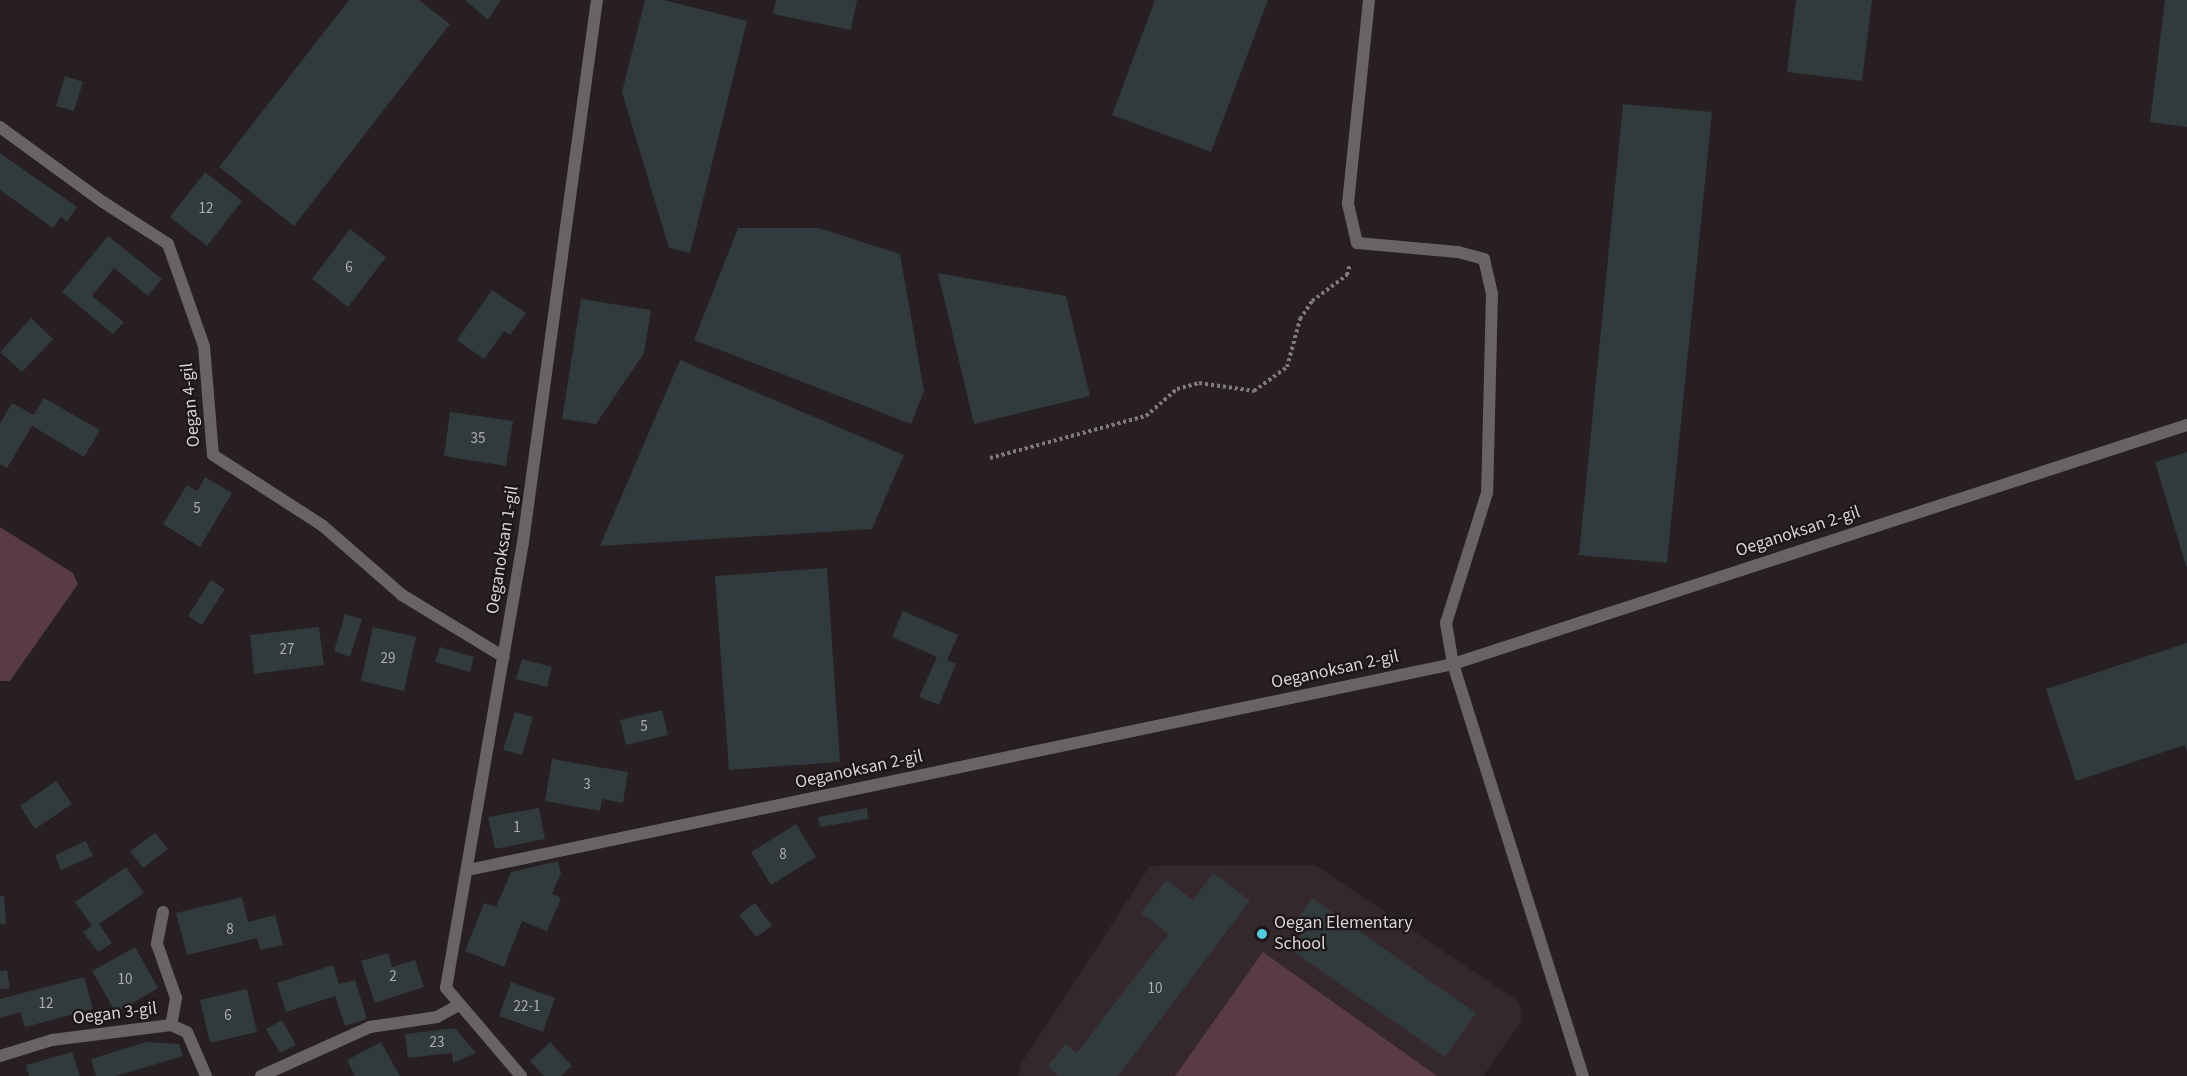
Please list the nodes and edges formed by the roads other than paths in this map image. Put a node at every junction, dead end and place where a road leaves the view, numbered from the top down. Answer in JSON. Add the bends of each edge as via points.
{"nodes":[{"id":1,"x":597,"y":0,"type":"edge"},
{"id":2,"x":1369,"y":0,"type":"edge"},
{"id":3,"x":0,"y":127,"type":"edge"},
{"id":4,"x":2187,"y":425,"type":"edge"},
{"id":5,"x":504,"y":657,"type":"junction"},
{"id":6,"x":1453,"y":664,"type":"junction"},
{"id":7,"x":468,"y":870,"type":"junction"},
{"id":8,"x":163,"y":912,"type":"dead end"},
{"id":9,"x":460,"y":1004,"type":"junction"},
{"id":10,"x":171,"y":1025,"type":"junction"},
{"id":11,"x":0,"y":1056,"type":"edge"},
{"id":12,"x":206,"y":1076,"type":"edge"},
{"id":13,"x":261,"y":1076,"type":"edge"},
{"id":14,"x":521,"y":1076,"type":"edge"},
{"id":15,"x":1582,"y":1076,"type":"edge"}],
"edges":[{"from":1,"to":5,"type":"street","name":"Oeganoksan 1-gil"},
{"from":2,"to":6,"type":"street","via":[[1348,204],[1357,243],[1458,252],[1484,259],[1492,294],[1487,493],[1446,624]]},
{"from":3,"to":5,"type":"street","name":"Oegan 4-gil","via":[[168,244],[204,346],[213,455],[323,526],[402,595]]},
{"from":4,"to":6,"type":"street","name":"Oeganoksan 2-gil"},
{"from":5,"to":7,"type":"street","name":"Oeganoksan 1-gil"},
{"from":6,"to":7,"type":"street","name":"Oeganoksan 2-gil"},
{"from":6,"to":15,"type":"street"},
{"from":7,"to":9,"type":"street","name":"Oeganoksan 1-gil","via":[[446,988]]},
{"from":8,"to":10,"type":"street","via":[[157,944],[176,998]]},
{"from":9,"to":13,"type":"street","via":[[437,1017],[369,1028]]},
{"from":9,"to":14,"type":"street","name":"Oeganoksan 1-gil"},
{"from":10,"to":11,"type":"street","name":"Oegan 3-gil","via":[[52,1040]]},
{"from":10,"to":12,"type":"street","name":"Oegan 3-gil","via":[[187,1032]]}]}
